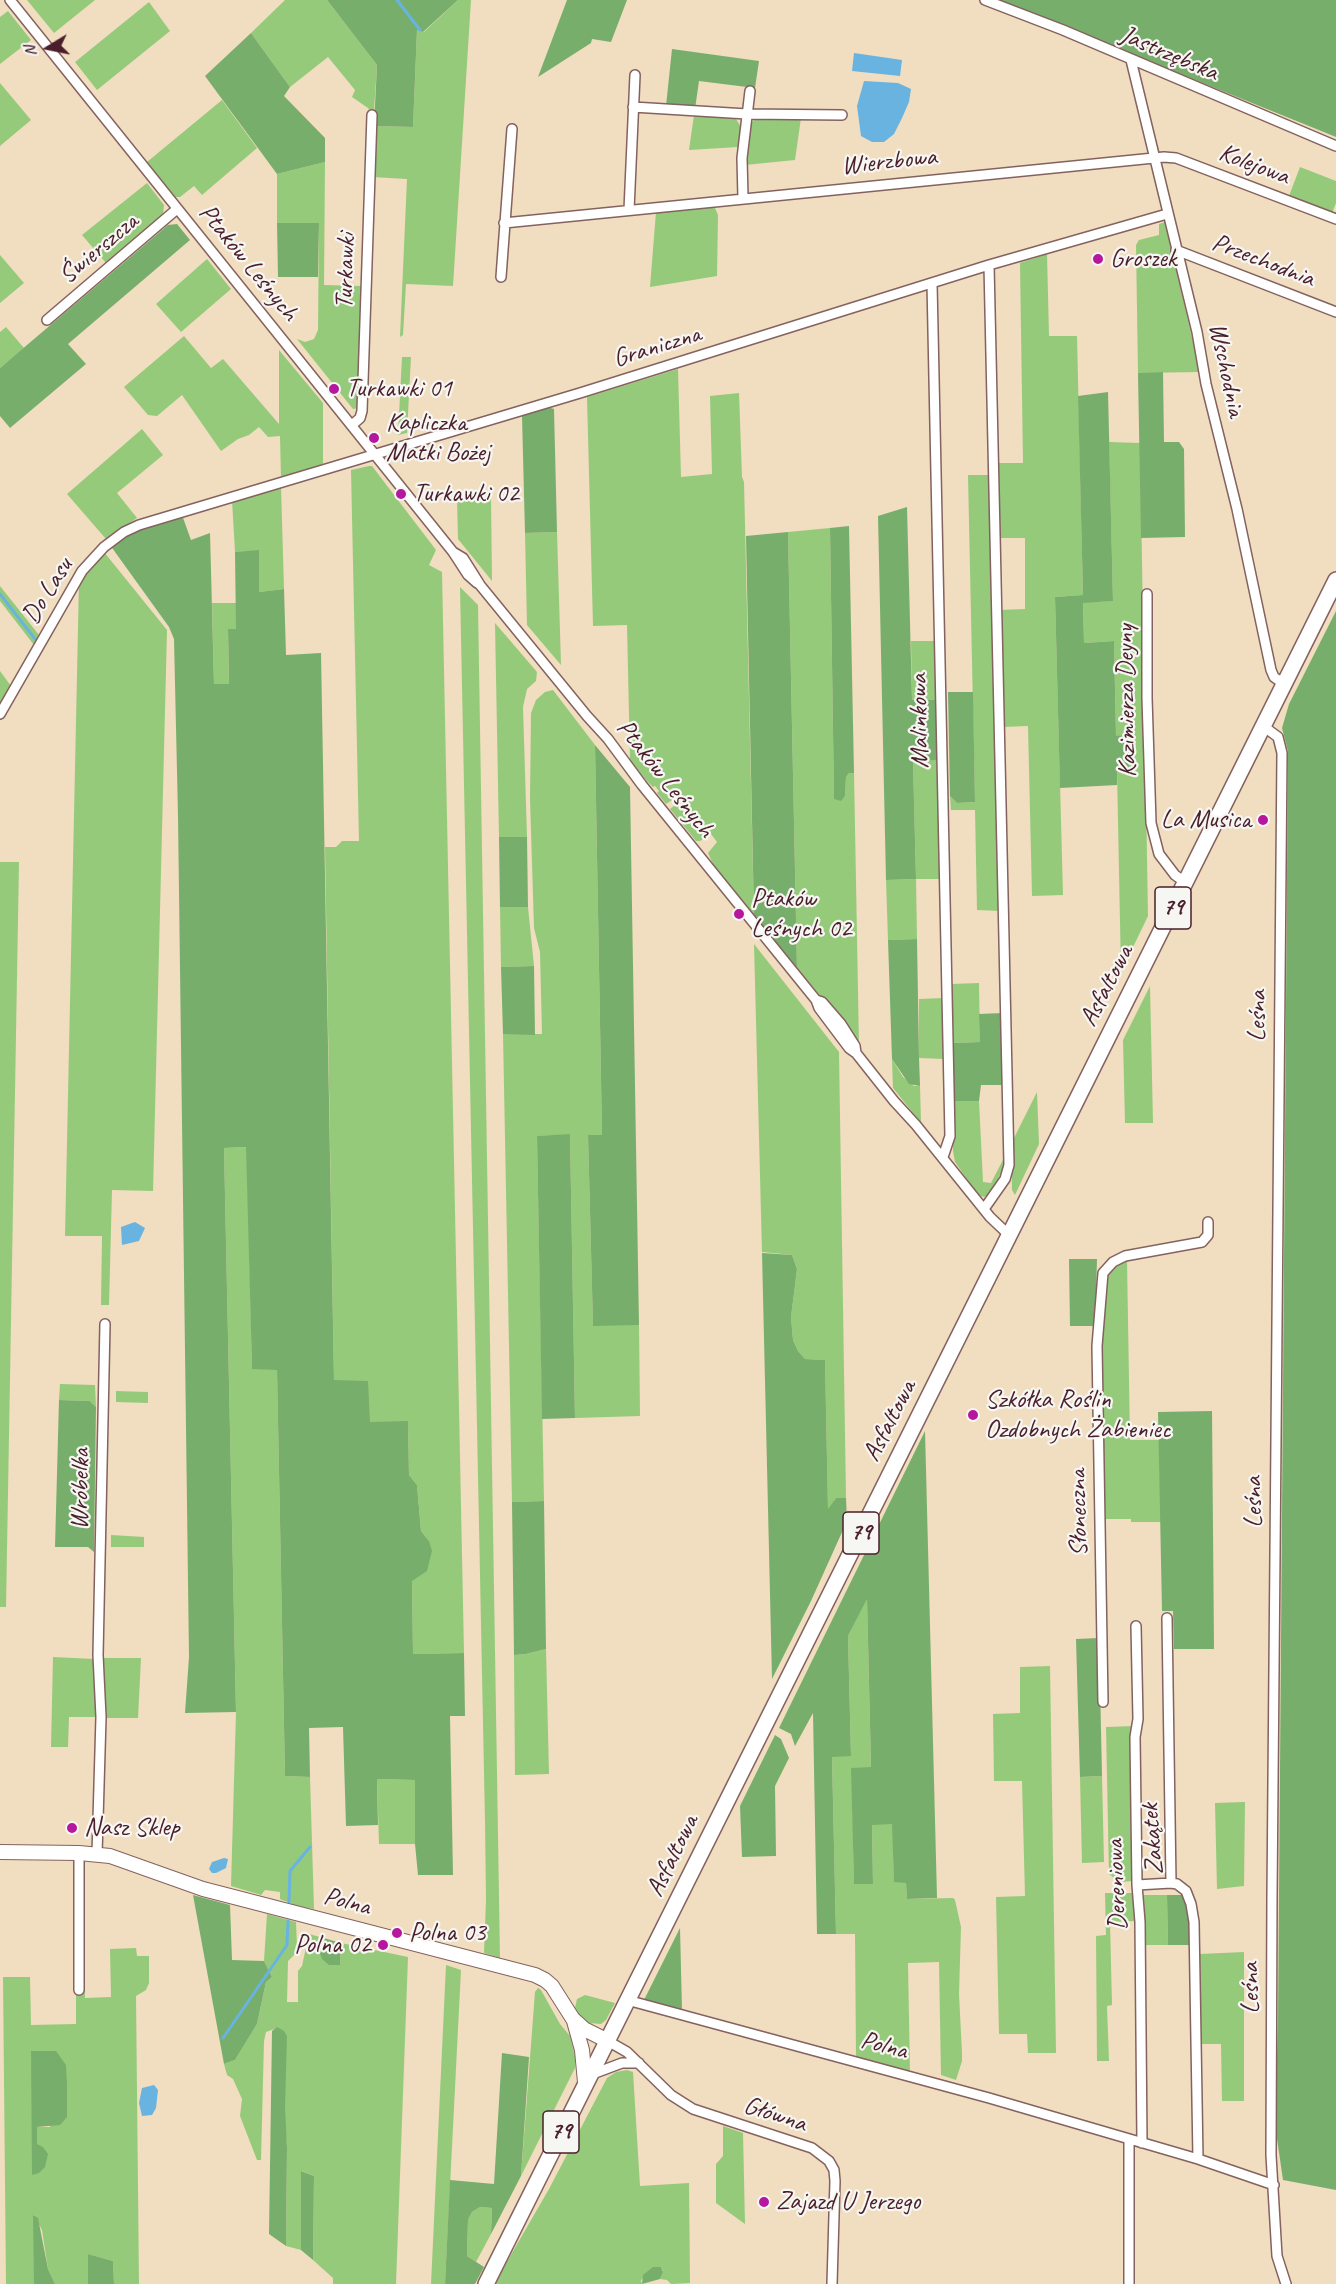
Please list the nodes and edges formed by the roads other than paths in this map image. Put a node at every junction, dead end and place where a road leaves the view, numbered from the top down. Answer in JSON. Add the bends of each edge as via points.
{"nodes":[{"id":1,"x":10,"y":0,"type":"edge"},
{"id":2,"x":985,"y":0,"type":"edge"},
{"id":3,"x":1131,"y":60,"type":"junction"},
{"id":4,"x":635,"y":75,"type":"dead end"},
{"id":5,"x":750,"y":91,"type":"dead end"},
{"id":6,"x":633,"y":107,"type":"junction"},
{"id":7,"x":747,"y":114,"type":"junction"},
{"id":8,"x":372,"y":115,"type":"dead end"},
{"id":9,"x":842,"y":115,"type":"dead end"},
{"id":10,"x":512,"y":129,"type":"dead end"},
{"id":11,"x":1336,"y":146,"type":"edge"},
{"id":12,"x":1155,"y":158,"type":"junction"},
{"id":13,"x":743,"y":198,"type":"junction"},
{"id":14,"x":177,"y":209,"type":"junction"},
{"id":15,"x":629,"y":210,"type":"junction"},
{"id":16,"x":1167,"y":214,"type":"junction"},
{"id":17,"x":1336,"y":219,"type":"edge"},
{"id":18,"x":504,"y":223,"type":"junction"},
{"id":19,"x":1176,"y":250,"type":"junction"},
{"id":20,"x":989,"y":266,"type":"junction"},
{"id":21,"x":501,"y":277,"type":"dead end"},
{"id":22,"x":932,"y":283,"type":"junction"},
{"id":23,"x":1336,"y":312,"type":"edge"},
{"id":24,"x":47,"y":320,"type":"dead end"},
{"id":25,"x":352,"y":425,"type":"junction"},
{"id":26,"x":375,"y":453,"type":"junction"},
{"id":27,"x":159,"y":518,"type":"joint"},
{"id":28,"x":1336,"y":579,"type":"edge"},
{"id":29,"x":1147,"y":594,"type":"dead end"},
{"id":30,"x":1284,"y":684,"type":"junction"},
{"id":31,"x":0,"y":714,"type":"edge"},
{"id":32,"x":1263,"y":726,"type":"junction"},
{"id":33,"x":1186,"y":883,"type":"junction"},
{"id":34,"x":943,"y":1157,"type":"junction"},
{"id":35,"x":984,"y":1209,"type":"junction"},
{"id":36,"x":1208,"y":1222,"type":"dead end"},
{"id":37,"x":1009,"y":1235,"type":"junction"},
{"id":38,"x":105,"y":1324,"type":"dead end"},
{"id":39,"x":1167,"y":1618,"type":"dead end"},
{"id":40,"x":1136,"y":1626,"type":"dead end"},
{"id":41,"x":1103,"y":1702,"type":"dead end"},
{"id":42,"x":0,"y":1852,"type":"edge"},
{"id":43,"x":79,"y":1853,"type":"junction"},
{"id":44,"x":97,"y":1854,"type":"junction"},
{"id":45,"x":1172,"y":1883,"type":"junction"},
{"id":46,"x":1137,"y":1885,"type":"junction"},
{"id":47,"x":79,"y":1989,"type":"dead end"},
{"id":48,"x":627,"y":2000,"type":"junction"},
{"id":49,"x":573,"y":2019,"type":"junction"},
{"id":50,"x":606,"y":2040,"type":"junction"},
{"id":51,"x":639,"y":2063,"type":"junction"},
{"id":52,"x":586,"y":2078,"type":"junction"},
{"id":53,"x":1129,"y":2139,"type":"junction"},
{"id":54,"x":1142,"y":2143,"type":"junction"},
{"id":55,"x":1198,"y":2159,"type":"junction"},
{"id":56,"x":1274,"y":2184,"type":"junction"},
{"id":57,"x":486,"y":2284,"type":"edge"},
{"id":58,"x":832,"y":2284,"type":"edge"},
{"id":59,"x":1129,"y":2284,"type":"edge"},
{"id":60,"x":1286,"y":2284,"type":"edge"}],
"edges":[{"from":1,"to":14,"type":"street","name":"Ptaków Leśnych"},
{"from":2,"to":3,"type":"street","name":"Jastrzębska"},
{"from":3,"to":11,"type":"street","name":"Jastrzębska"},
{"from":3,"to":12,"type":"street","name":"Wschodnia"},
{"from":4,"to":6,"type":"street"},
{"from":5,"to":7,"type":"street"},
{"from":6,"to":7,"type":"street"},
{"from":6,"to":15,"type":"street"},
{"from":7,"to":9,"type":"street"},
{"from":7,"to":13,"type":"street"},
{"from":8,"to":25,"type":"street","name":"Turkawki","via":[[362,411]]},
{"from":10,"to":18,"type":"street"},
{"from":12,"to":13,"type":"street","name":"Wierzbowa"},
{"from":12,"to":16,"type":"street","name":"Wschodnia"},
{"from":12,"to":17,"type":"street","name":"Kolejowa","via":[[1176,158]]},
{"from":13,"to":15,"type":"street","name":"Wierzbowa"},
{"from":14,"to":24,"type":"street","name":"Świerszcza"},
{"from":14,"to":25,"type":"street","name":"Ptaków Leśnych"},
{"from":15,"to":18,"type":"street","name":"Wierzbowa"},
{"from":16,"to":19,"type":"street","name":"Wschodnia"},
{"from":16,"to":20,"type":"street","name":"Graniczna"},
{"from":18,"to":21,"type":"street"},
{"from":19,"to":23,"type":"street","name":"Przechodnia"},
{"from":19,"to":30,"type":"street","name":"Wschodnia","via":[[1271,670]]},
{"from":20,"to":22,"type":"street","name":"Graniczna"},
{"from":20,"to":35,"type":"street","via":[[1009,1165],[1005,1179]]},
{"from":22,"to":26,"type":"street","name":"Graniczna"},
{"from":22,"to":34,"type":"street","name":"Malinkowa","via":[[950,1136]]},
{"from":25,"to":26,"type":"street","name":"Ptaków Leśnych"},
{"from":26,"to":27,"type":"street","name":"Graniczna"},
{"from":26,"to":34,"type":"street","name":"Ptaków Leśnych","via":[[816,1000],[841,1024],[856,1053],[887,1094]]},
{"from":27,"to":31,"type":"street","name":"Do Lasu","via":[[124,532],[82,571]]},
{"from":28,"to":30,"type":"main road","name":"Asfaltowa","number":"79"},
{"from":29,"to":33,"type":"street","name":"Kazimierza Deyny","via":[[1151,823],[1160,854]]},
{"from":30,"to":32,"type":"main road","name":"Asfaltowa","number":"79"},
{"from":32,"to":33,"type":"main road","name":"Asfaltowa","number":"79"},
{"from":32,"to":56,"type":"street","name":"Leśna","via":[[1278,737],[1282,753],[1272,1895]]},
{"from":33,"to":37,"type":"main road","name":"Asfaltowa","number":"79"},
{"from":34,"to":35,"type":"street","name":"Ptaków Leśnych"},
{"from":35,"to":37,"type":"street","name":"Ptaków Leśnych"},
{"from":36,"to":41,"type":"street","name":"Słoneczna","via":[[1208,1235],[1202,1242],[1125,1256],[1103,1273],[1097,1346]]},
{"from":37,"to":48,"type":"main road","name":"Asfaltowa","number":"79"},
{"from":38,"to":44,"type":"street","name":"Wróbelka"},
{"from":39,"to":45,"type":"street","name":"Zakątek"},
{"from":40,"to":46,"type":"street","name":"Dereniowa"},
{"from":42,"to":43,"type":"street","name":"Polna"},
{"from":43,"to":44,"type":"street","name":"Polna"},
{"from":43,"to":47,"type":"street"},
{"from":44,"to":49,"type":"street","name":"Polna","via":[[137,1864],[190,1885],[535,1975],[552,1986]]},
{"from":45,"to":46,"type":"street"},
{"from":45,"to":55,"type":"street","name":"Zakątek","via":[[1186,1891],[1194,1922]]},
{"from":46,"to":54,"type":"street","name":"Dereniowa"},
{"from":48,"to":50,"type":"main road","name":"Asfaltowa","number":"79"},
{"from":48,"to":53,"type":"street","name":"Polna"},
{"from":49,"to":50,"type":"street","name":"Polna"},
{"from":49,"to":52,"type":"street"},
{"from":50,"to":51,"type":"street","name":"Główna"},
{"from":50,"to":52,"type":"main road","name":"Asfaltowa","number":"79"},
{"from":51,"to":52,"type":"street","via":[[622,2063]]},
{"from":51,"to":58,"type":"street","name":"Główna","via":[[693,2109],[812,2148],[829,2161],[835,2181]]},
{"from":52,"to":57,"type":"main road","name":"Asfaltowa","number":"79"},
{"from":53,"to":54,"type":"street","name":"Polna"},
{"from":53,"to":59,"type":"street"},
{"from":54,"to":55,"type":"street","name":"Polna"},
{"from":55,"to":56,"type":"street","name":"Polna"},
{"from":56,"to":60,"type":"street","name":"Leśna","via":[[1278,2264]]}]}
